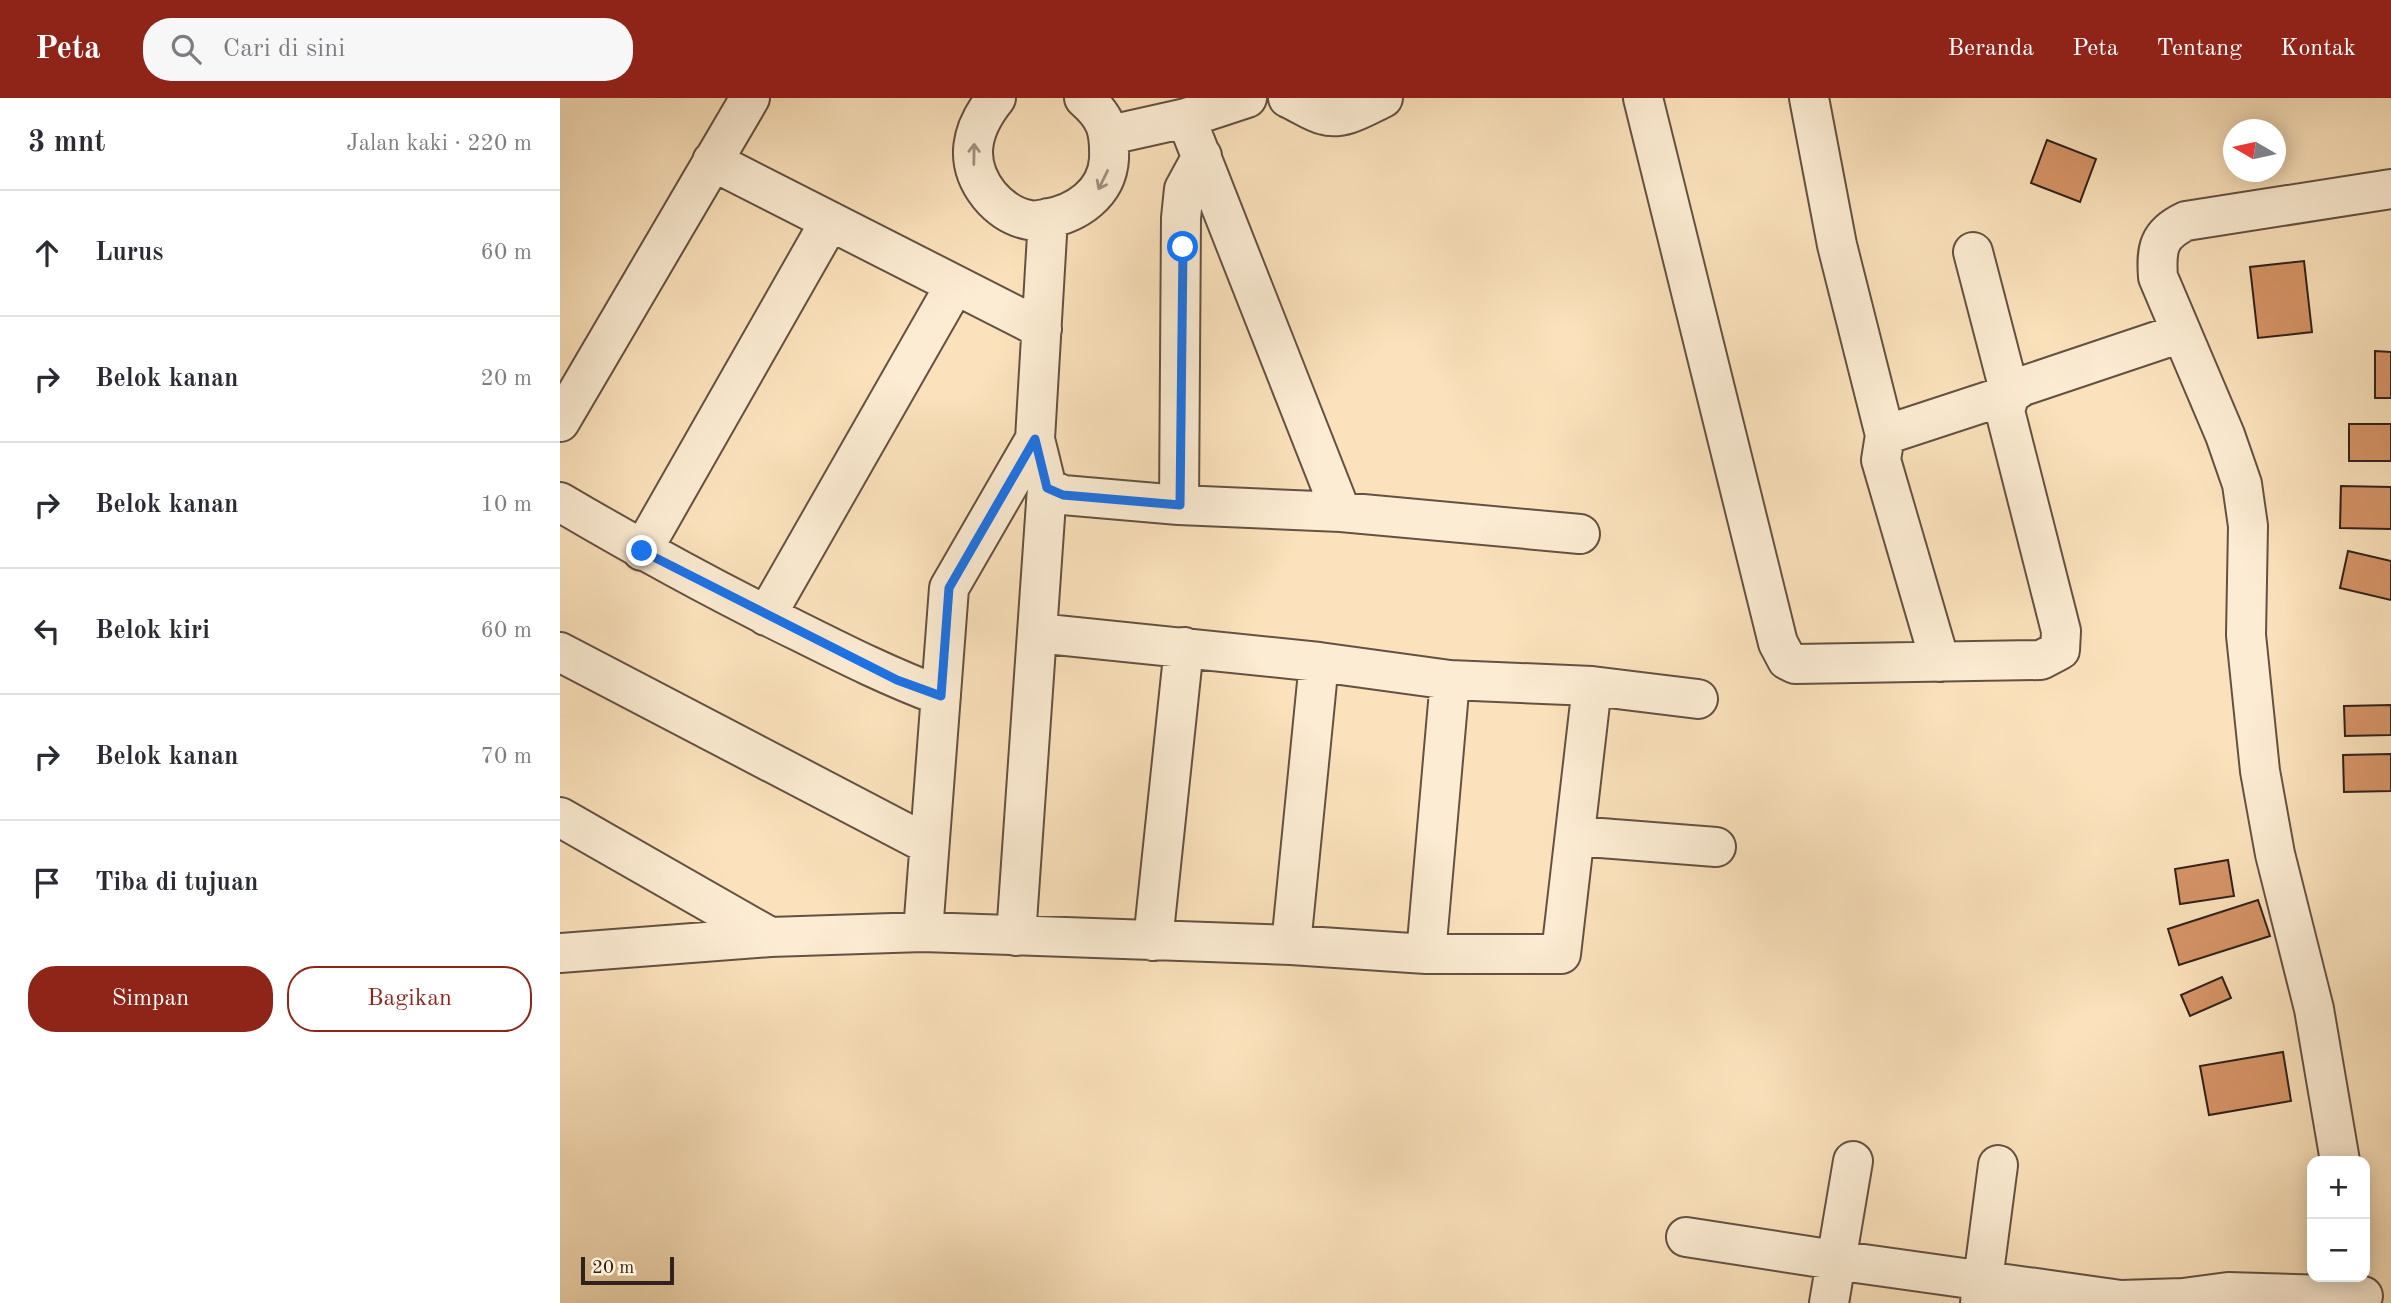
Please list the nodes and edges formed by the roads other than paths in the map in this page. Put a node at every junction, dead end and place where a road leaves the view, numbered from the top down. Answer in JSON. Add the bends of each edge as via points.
{"nodes":[{"id":1,"x":750,"y":98,"type":"edge"},
{"id":2,"x":1084,"y":98,"type":"edge"},
{"id":3,"x":1288,"y":98,"type":"edge"},
{"id":4,"x":1383,"y":98,"type":"edge"},
{"id":5,"x":1643,"y":98,"type":"edge"},
{"id":6,"x":1809,"y":98,"type":"edge"},
{"id":7,"x":978,"y":103,"type":"edge"},
{"id":8,"x":1216,"y":105,"type":"edge"},
{"id":9,"x":1110,"y":135,"type":"junction"},
{"id":10,"x":1202,"y":156,"type":"junction"},
{"id":11,"x":712,"y":161,"type":"junction"},
{"id":12,"x":2391,"y":189,"type":"edge"},
{"id":13,"x":1048,"y":218,"type":"junction"},
{"id":14,"x":830,"y":221,"type":"junction"},
{"id":15,"x":1973,"y":252,"type":"dead end"},
{"id":16,"x":954,"y":285,"type":"junction"},
{"id":17,"x":1042,"y":329,"type":"junction"},
{"id":18,"x":2182,"y":333,"type":"junction"},
{"id":19,"x":2010,"y":394,"type":"junction"},
{"id":20,"x":560,"y":422,"type":"edge"},
{"id":21,"x":1885,"y":435,"type":"junction"},
{"id":22,"x":1035,"y":439,"type":"junction"},
{"id":23,"x":1047,"y":488,"type":"junction"},
{"id":24,"x":560,"y":502,"type":"edge"},
{"id":25,"x":1180,"y":505,"type":"junction"},
{"id":26,"x":1341,"y":512,"type":"junction"},
{"id":27,"x":1580,"y":534,"type":"dead end"},
{"id":28,"x":642,"y":551,"type":"junction"},
{"id":29,"x":766,"y":616,"type":"junction"},
{"id":30,"x":1037,"y":633,"type":"junction"},
{"id":31,"x":1184,"y":646,"type":"junction"},
{"id":32,"x":560,"y":652,"type":"edge"},
{"id":33,"x":1319,"y":662,"type":"junction"},
{"id":34,"x":1940,"y":662,"type":"junction"},
{"id":35,"x":1450,"y":680,"type":"junction"},
{"id":36,"x":1592,"y":686,"type":"junction"},
{"id":37,"x":941,"y":696,"type":"junction"},
{"id":38,"x":1698,"y":699,"type":"dead end"},
{"id":39,"x":560,"y":817,"type":"edge"},
{"id":40,"x":1575,"y":836,"type":"junction"},
{"id":41,"x":929,"y":845,"type":"junction"},
{"id":42,"x":1716,"y":847,"type":"dead end"},
{"id":43,"x":923,"y":932,"type":"junction"},
{"id":44,"x":1016,"y":936,"type":"junction"},
{"id":45,"x":770,"y":937,"type":"junction"},
{"id":46,"x":1153,"y":941,"type":"junction"},
{"id":47,"x":1291,"y":945,"type":"junction"},
{"id":48,"x":560,"y":953,"type":"edge"},
{"id":49,"x":1426,"y":954,"type":"junction"},
{"id":50,"x":2339,"y":1156,"type":"edge"},
{"id":51,"x":1853,"y":1161,"type":"dead end"},
{"id":52,"x":1998,"y":1165,"type":"dead end"},
{"id":53,"x":1686,"y":1237,"type":"dead end"},
{"id":54,"x":1836,"y":1261,"type":"junction"},
{"id":55,"x":1982,"y":1292,"type":"edge"},
{"id":56,"x":2362,"y":1292,"type":"edge"},
{"id":57,"x":2121,"y":1301,"type":"edge"},
{"id":58,"x":1829,"y":1303,"type":"edge"}],
"edges":[{"from":1,"to":11,"type":"street"},
{"from":2,"to":9,"type":"street","via":[[1097,109]]},
{"from":3,"to":4,"type":"street","via":[[1325,116],[1352,112]]},
{"from":5,"to":34,"type":"street","via":[[1782,652],[1795,664]]},
{"from":6,"to":21,"type":"street","via":[[1837,246]]},
{"from":13,"to":7,"type":"street","one_way":true,"via":[[1031,221],[999,208],[983,187],[973,164]]},
{"from":8,"to":9,"type":"street"},
{"from":8,"to":10,"type":"street"},
{"from":9,"to":13,"type":"street","one_way":true,"via":[[1109,168],[1095,196],[1066,215]]},
{"from":10,"to":25,"type":"street","via":[[1184,189],[1181,219]]},
{"from":10,"to":26,"type":"street"},
{"from":11,"to":14,"type":"street"},
{"from":11,"to":20,"type":"street"},
{"from":12,"to":18,"type":"street","via":[[2186,221],[2172,228],[2161,241],[2158,277]]},
{"from":13,"to":17,"type":"street"},
{"from":14,"to":16,"type":"street"},
{"from":14,"to":28,"type":"street"},
{"from":15,"to":19,"type":"street"},
{"from":16,"to":17,"type":"street"},
{"from":16,"to":29,"type":"street"},
{"from":17,"to":22,"type":"street"},
{"from":18,"to":19,"type":"street"},
{"from":18,"to":50,"type":"street","via":[[2242,484],[2248,526],[2246,635],[2260,771],[2314,1009]]},
{"from":19,"to":21,"type":"street"},
{"from":19,"to":34,"type":"street","via":[[2005,411],[2061,631],[2060,650],[2041,660]]},
{"from":21,"to":34,"type":"street","via":[[1881,460]]},
{"from":22,"to":23,"type":"street"},
{"from":22,"to":37,"type":"street","via":[[949,588]]},
{"from":23,"to":25,"type":"street","via":[[1063,495]]},
{"from":23,"to":30,"type":"street"},
{"from":24,"to":28,"type":"street"},
{"from":25,"to":26,"type":"street"},
{"from":26,"to":27,"type":"street"},
{"from":28,"to":29,"type":"street"},
{"from":29,"to":37,"type":"street","via":[[897,680]]},
{"from":30,"to":31,"type":"street"},
{"from":30,"to":44,"type":"street"},
{"from":31,"to":33,"type":"street"},
{"from":31,"to":46,"type":"street"},
{"from":32,"to":41,"type":"street"},
{"from":33,"to":35,"type":"street"},
{"from":33,"to":47,"type":"street"},
{"from":35,"to":36,"type":"street"},
{"from":35,"to":49,"type":"street"},
{"from":36,"to":38,"type":"street"},
{"from":36,"to":40,"type":"street"},
{"from":37,"to":41,"type":"street"},
{"from":39,"to":45,"type":"street"},
{"from":40,"to":42,"type":"street"},
{"from":40,"to":49,"type":"street","via":[[1561,954]]},
{"from":41,"to":43,"type":"street"},
{"from":43,"to":44,"type":"street"},
{"from":43,"to":45,"type":"street"},
{"from":44,"to":46,"type":"street"},
{"from":45,"to":48,"type":"street"},
{"from":46,"to":47,"type":"street"},
{"from":47,"to":49,"type":"street"},
{"from":51,"to":54,"type":"street"},
{"from":52,"to":55,"type":"street"},
{"from":53,"to":54,"type":"street"},
{"from":54,"to":55,"type":"street"},
{"from":54,"to":58,"type":"street"},
{"from":55,"to":57,"type":"street"},
{"from":56,"to":57,"type":"street","via":[[2228,1292]]}]}
